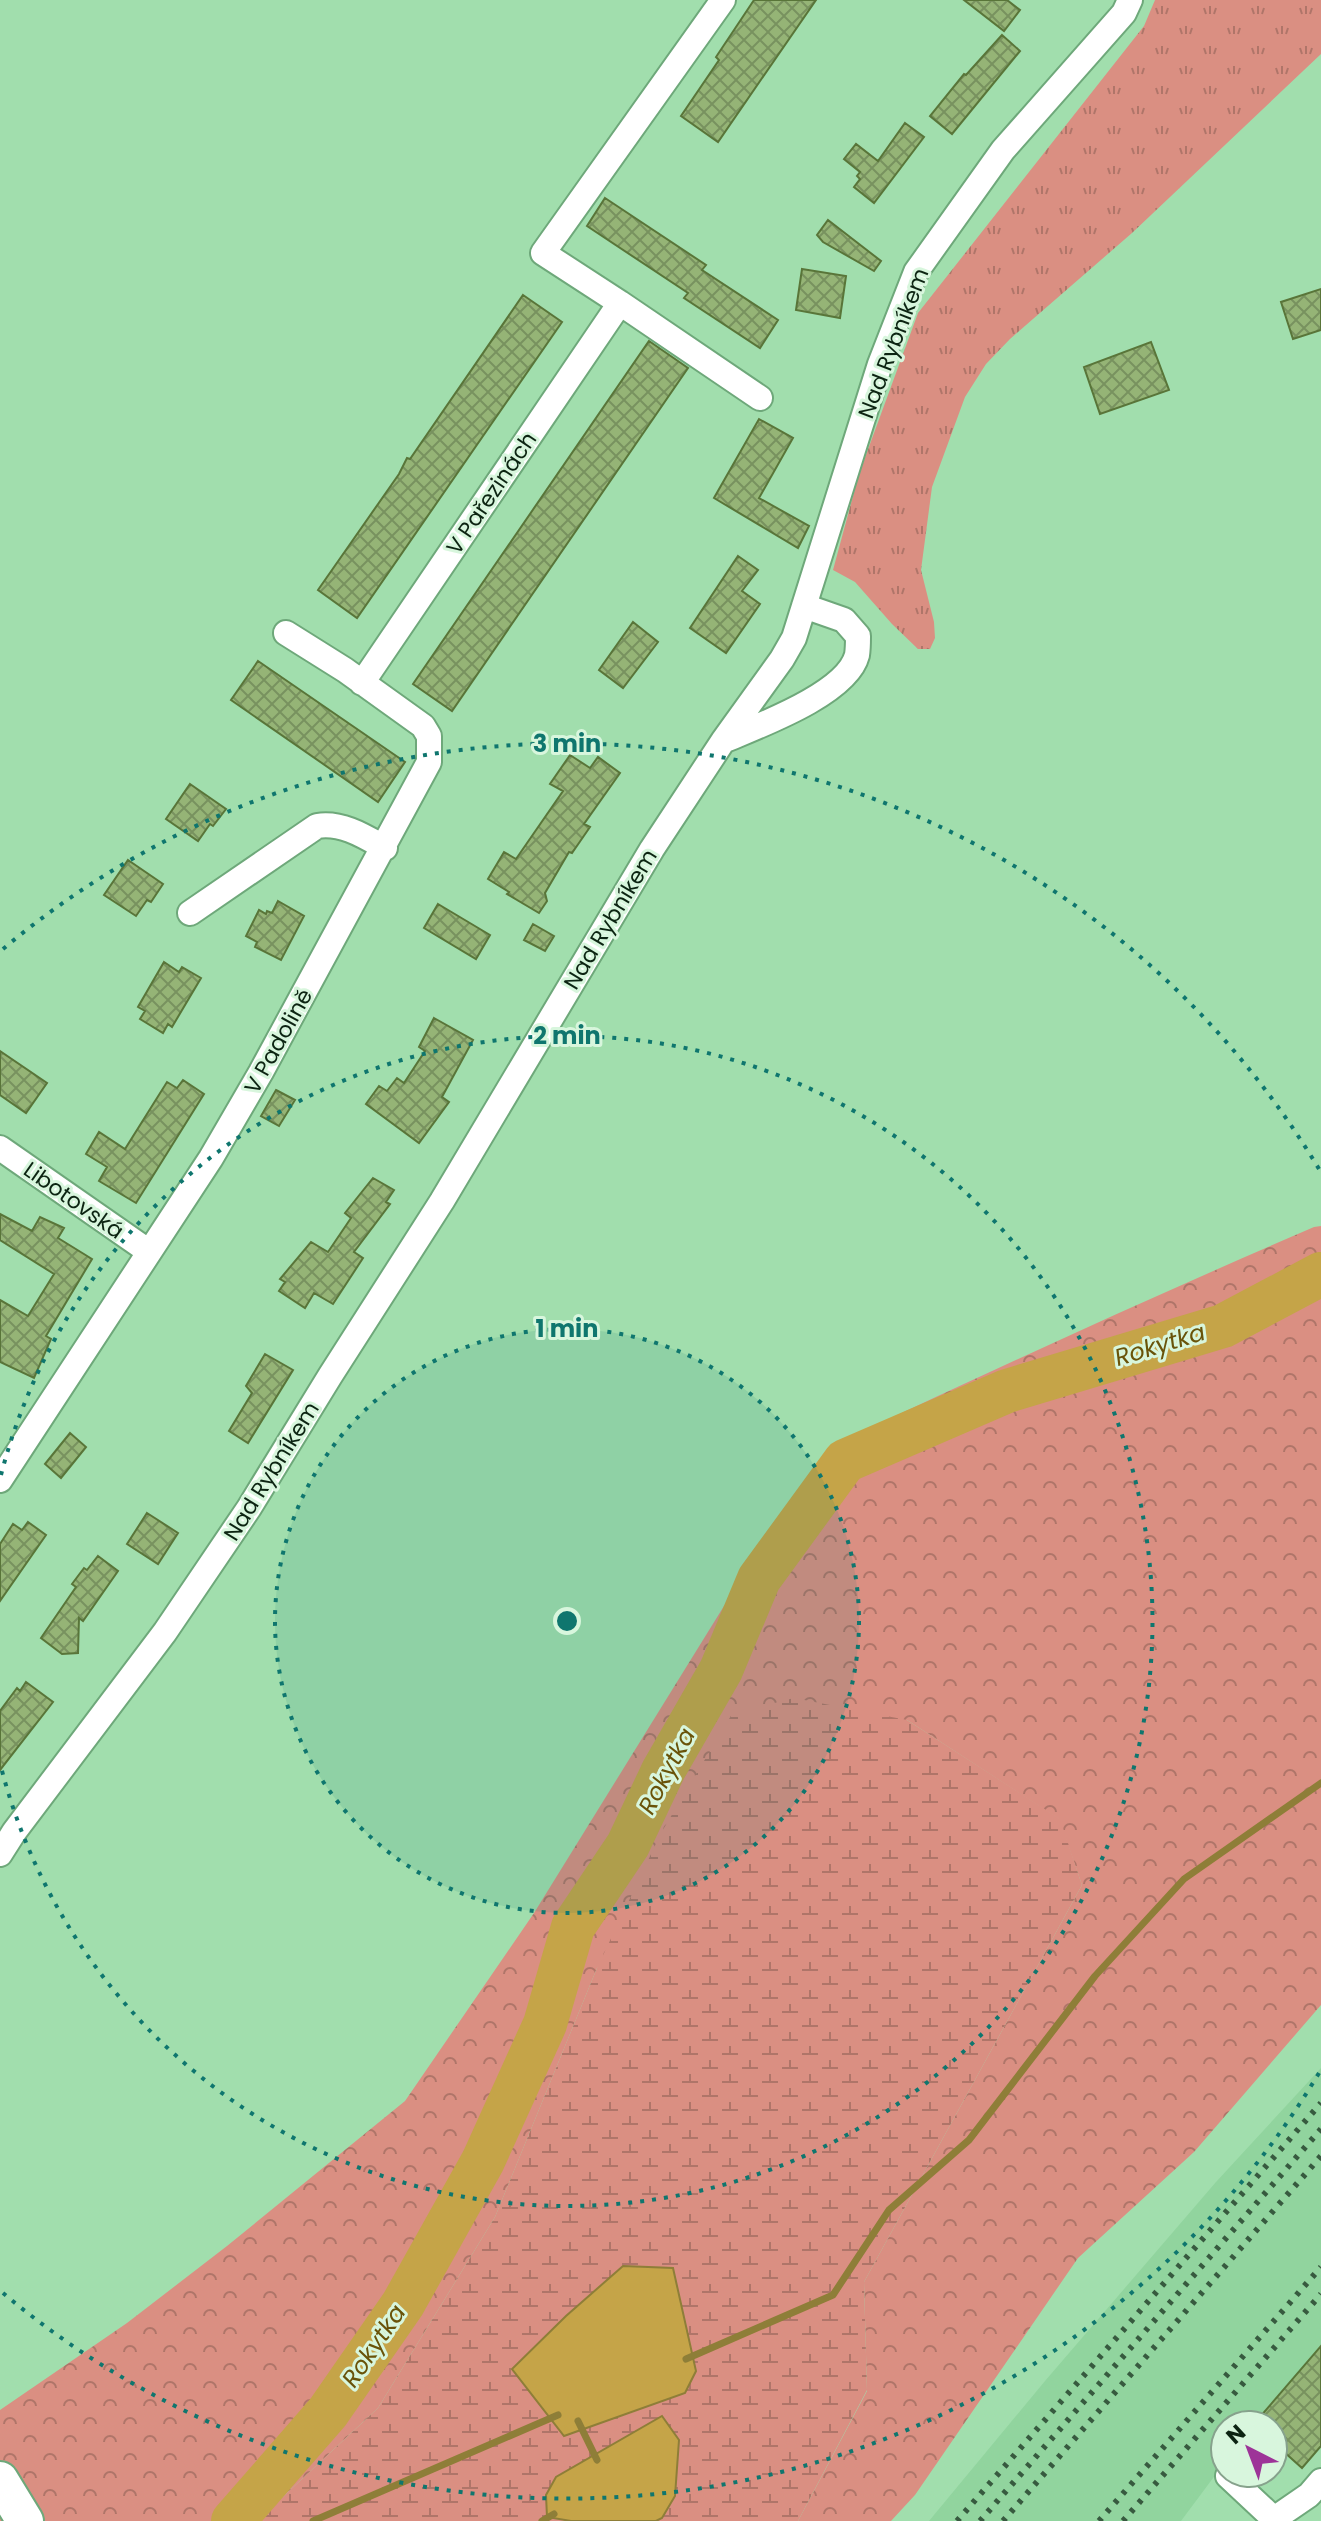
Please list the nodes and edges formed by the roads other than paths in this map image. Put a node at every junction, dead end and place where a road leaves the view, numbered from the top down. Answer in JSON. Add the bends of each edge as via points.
{"nodes":[{"id":1,"x":723,"y":0,"type":"edge"},
{"id":2,"x":1120,"y":4,"type":"edge"},
{"id":3,"x":620,"y":303,"type":"junction"},
{"id":4,"x":760,"y":398,"type":"dead end"},
{"id":5,"x":804,"y":606,"type":"junction"},
{"id":6,"x":286,"y":633,"type":"dead end"},
{"id":7,"x":362,"y":683,"type":"junction"},
{"id":8,"x":723,"y":741,"type":"junction"},
{"id":9,"x":385,"y":848,"type":"junction"},
{"id":10,"x":190,"y":913,"type":"dead end"},
{"id":11,"x":0,"y":1148,"type":"edge"},
{"id":12,"x":148,"y":1251,"type":"junction"},
{"id":13,"x":0,"y":1480,"type":"edge"},
{"id":14,"x":0,"y":1854,"type":"edge"},
{"id":15,"x":0,"y":2480,"type":"edge"},
{"id":16,"x":1321,"y":2481,"type":"edge"},
{"id":17,"x":1241,"y":2489,"type":"edge"},
{"id":18,"x":1272,"y":2520,"type":"edge"},
{"id":19,"x":25,"y":2521,"type":"edge"}],
"edges":[{"from":1,"to":3,"type":"street","via":[[543,253]]},
{"from":2,"to":5,"type":"street","name":"Nad Rybníkem","via":[[1003,150],[916,272],[880,364]]},
{"from":3,"to":4,"type":"street"},
{"from":3,"to":7,"type":"street","name":"V Pařezinách"},
{"from":5,"to":8,"type":"street","name":"Nad Rybníkem","via":[[782,659]]},
{"from":5,"to":8,"type":"street","via":[[844,620],[858,636],[856,658],[839,681],[809,703]]},
{"from":6,"to":7,"type":"street","name":"V Padolině"},
{"from":7,"to":9,"type":"street","name":"V Padolině","via":[[415,718],[429,736],[429,762]]},
{"from":8,"to":14,"type":"street","name":"Nad Rybníkem","via":[[249,1508],[165,1632]]},
{"from":9,"to":10,"type":"street","via":[[342,827],[317,826]]},
{"from":9,"to":12,"type":"street","name":"V Padolině","via":[[211,1158]]},
{"from":11,"to":12,"type":"street","name":"Libotovská"},
{"from":12,"to":13,"type":"street","name":"V Padolině"},
{"from":15,"to":19,"type":"highway"},
{"from":16,"to":18,"type":"street"},
{"from":17,"to":18,"type":"street"}]}
